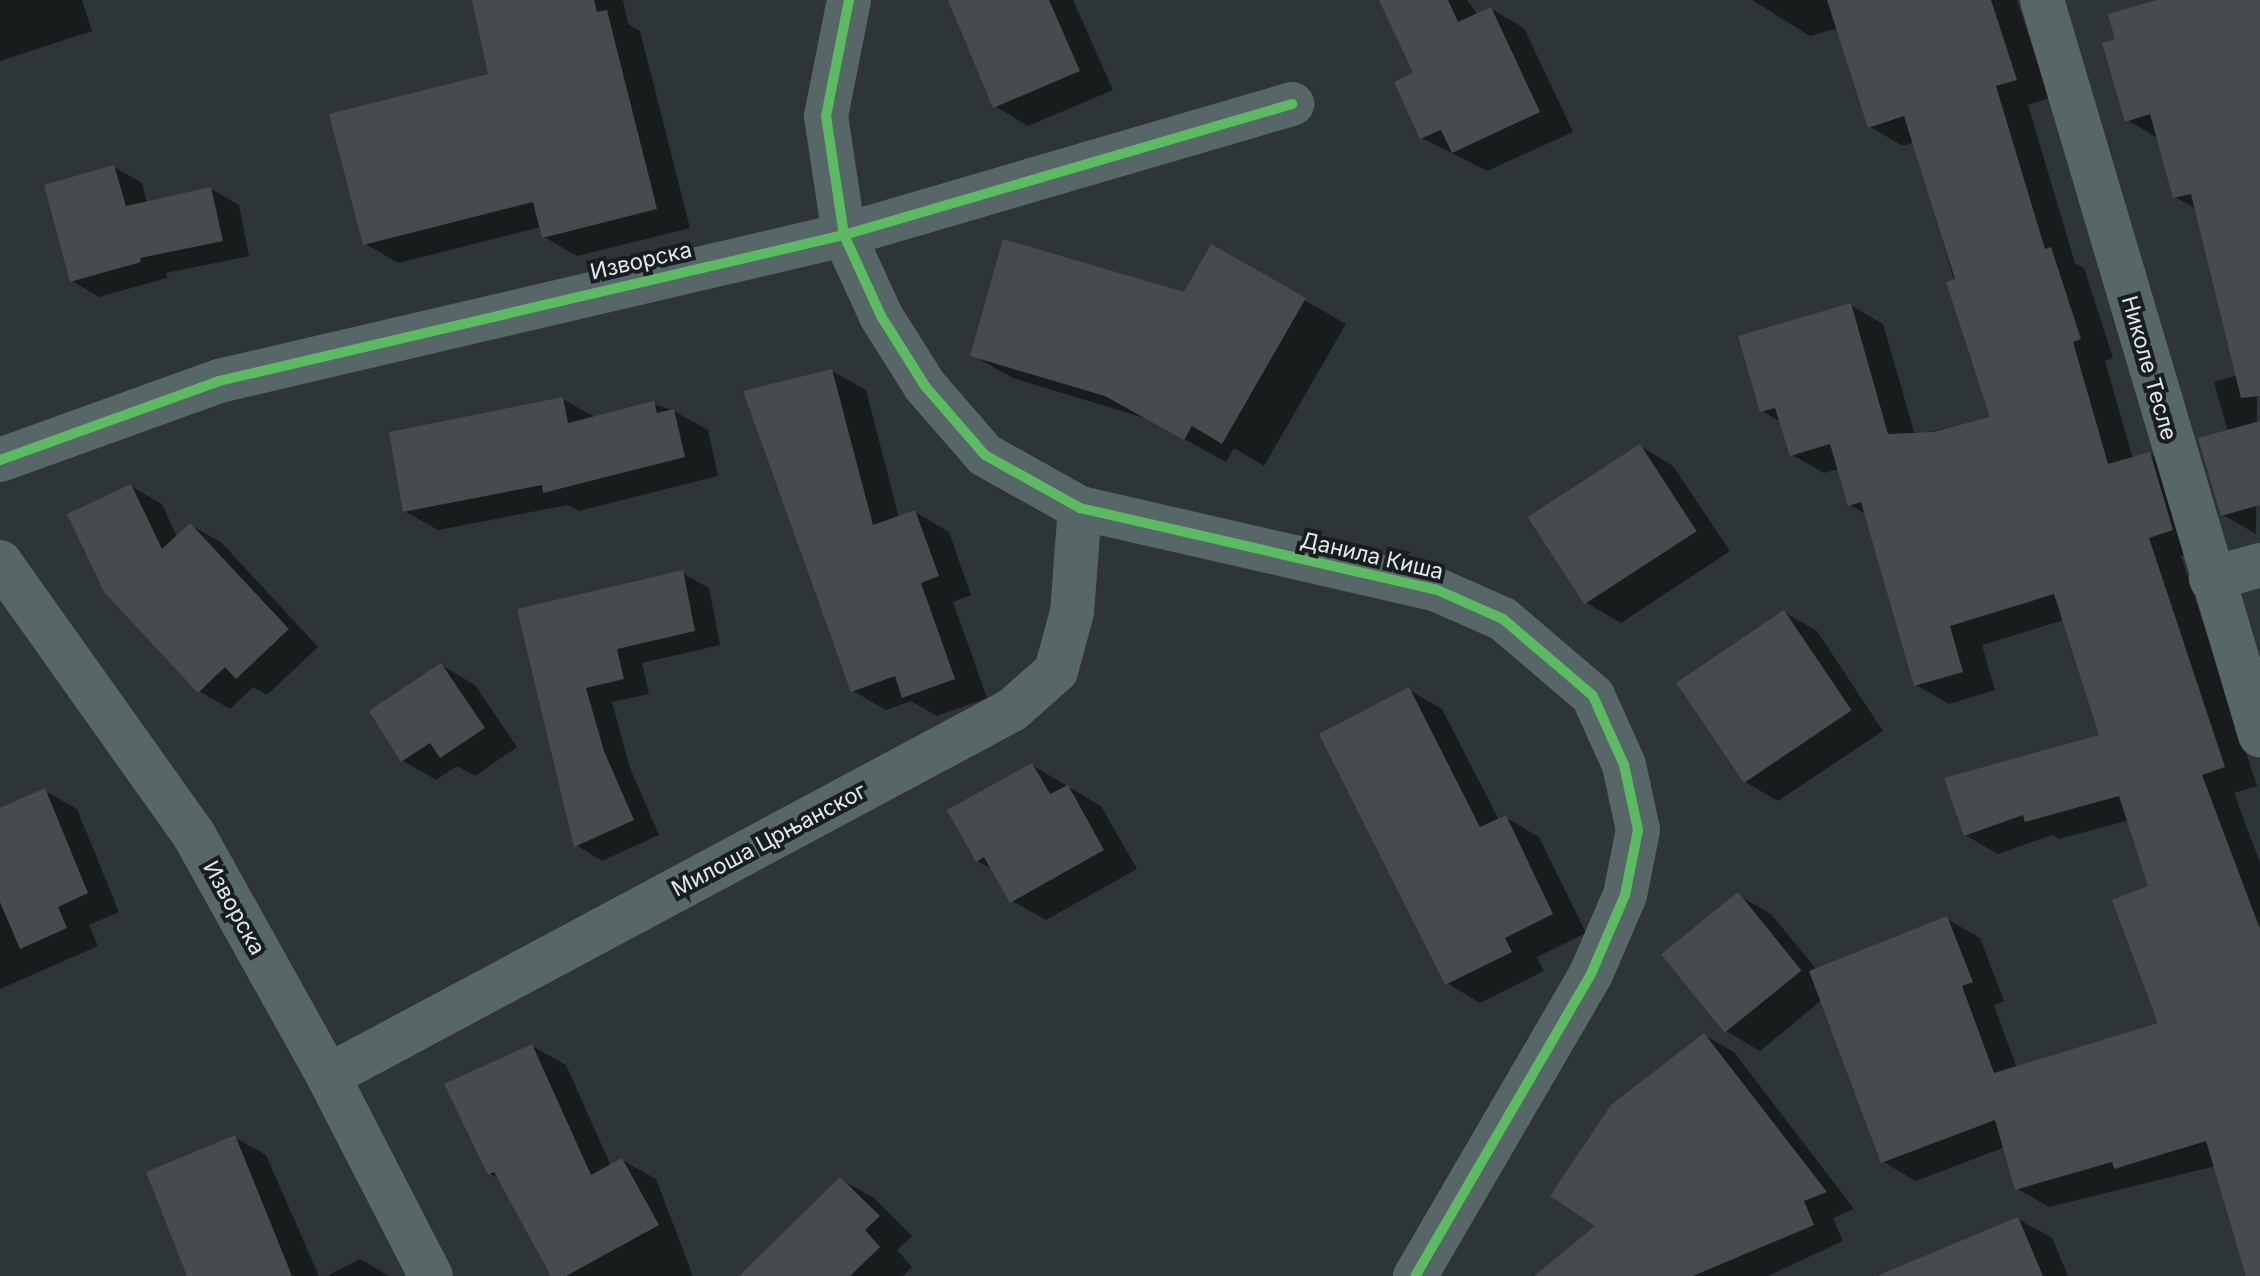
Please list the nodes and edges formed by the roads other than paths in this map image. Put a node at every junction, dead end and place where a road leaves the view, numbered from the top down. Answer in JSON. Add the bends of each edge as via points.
{"nodes":[{"id":1,"x":849,"y":0,"type":"edge"},
{"id":2,"x":2042,"y":0,"type":"edge"},
{"id":3,"x":1292,"y":104,"type":"dead end"},
{"id":4,"x":844,"y":235,"type":"junction"},
{"id":5,"x":0,"y":460,"type":"edge"},
{"id":6,"x":1080,"y":508,"type":"junction"},
{"id":7,"x":0,"y":562,"type":"edge"},
{"id":8,"x":2260,"y":565,"type":"edge"},
{"id":9,"x":2211,"y":579,"type":"junction"},
{"id":10,"x":2260,"y":735,"type":"edge"},
{"id":11,"x":328,"y":1076,"type":"junction"},
{"id":12,"x":431,"y":1276,"type":"edge"},
{"id":13,"x":1415,"y":1276,"type":"edge"}],
"edges":[{"from":1,"to":4,"type":"street","name":"Данила Киша","via":[[826,116]]},
{"from":2,"to":9,"type":"street","name":"Николе Тесле"},
{"from":3,"to":4,"type":"street","name":"Изворска"},
{"from":4,"to":5,"type":"street","name":"Изворска","via":[[219,381]]},
{"from":4,"to":6,"type":"street","name":"Данила Киша","via":[[881,316],[925,386],[985,455]]},
{"from":6,"to":11,"type":"street","name":"Милоша Црњанског","via":[[1072,612],[1056,671],[1012,710]]},
{"from":6,"to":13,"type":"street","name":"Данила Киша","via":[[1435,589],[1490,613],[1547,651],[1593,696],[1618,751],[1638,830],[1625,895],[1591,974]]},
{"from":7,"to":11,"type":"street","name":"Изворска","via":[[194,835]]},
{"from":8,"to":9,"type":"street"},
{"from":9,"to":10,"type":"street","name":"Николе Тесле"},
{"from":11,"to":12,"type":"street","name":"Изворска"}]}
